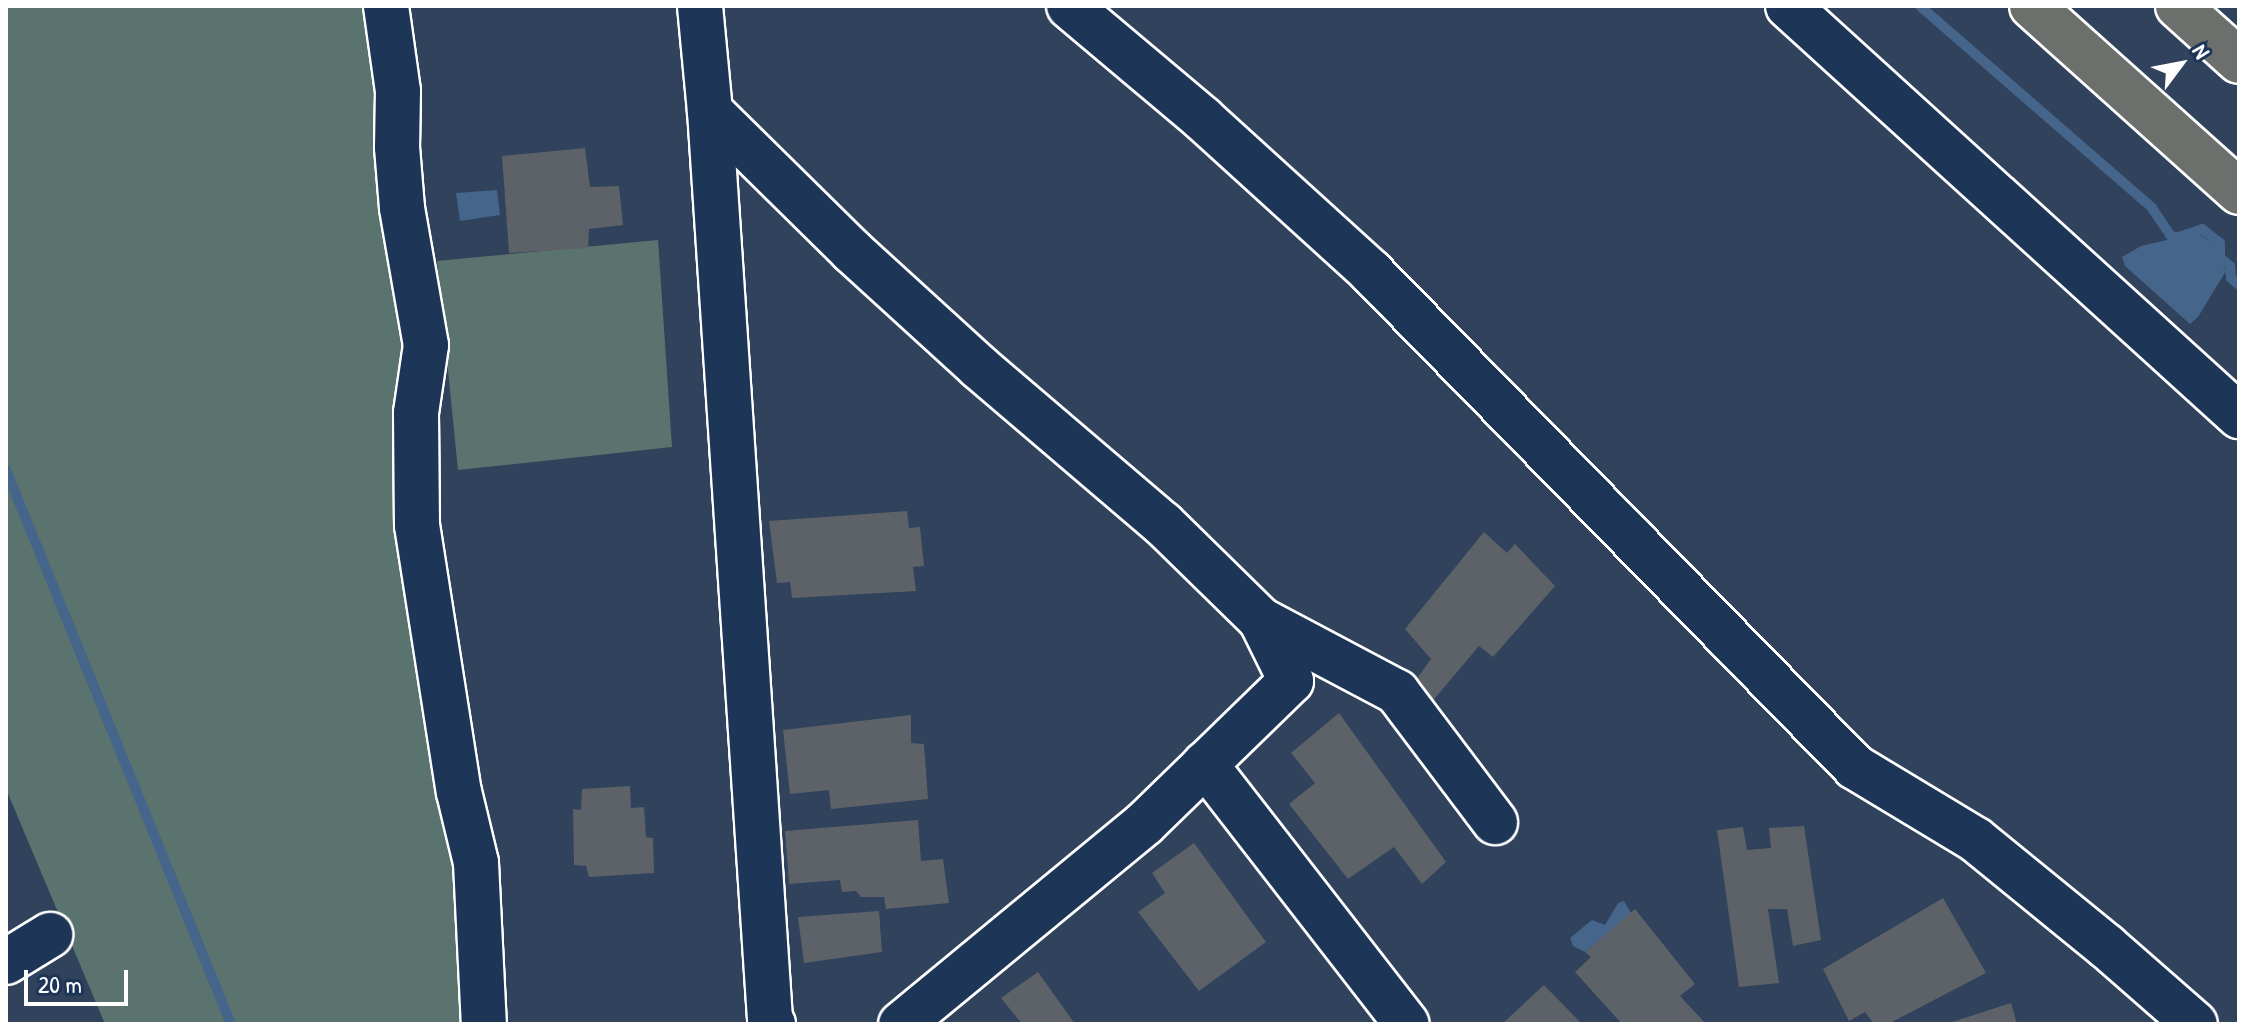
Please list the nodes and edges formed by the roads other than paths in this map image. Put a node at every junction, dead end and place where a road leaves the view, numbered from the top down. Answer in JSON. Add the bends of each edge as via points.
{"nodes":[{"id":1,"x":386,"y":6,"type":"edge"},
{"id":2,"x":700,"y":6,"type":"edge"},
{"id":3,"x":1069,"y":6,"type":"edge"},
{"id":4,"x":1788,"y":6,"type":"edge"},
{"id":5,"x":1833,"y":6,"type":"edge"},
{"id":6,"x":2032,"y":6,"type":"edge"},
{"id":7,"x":2178,"y":6,"type":"edge"},
{"id":8,"x":2239,"y":61,"type":"edge"},
{"id":9,"x":710,"y":111,"type":"junction"},
{"id":10,"x":2239,"y":192,"type":"edge"},
{"id":11,"x":2239,"y":376,"type":"edge"},
{"id":12,"x":2239,"y":416,"type":"edge"},
{"id":13,"x":1261,"y":620,"type":"junction"},
{"id":14,"x":1205,"y":764,"type":"junction"},
{"id":15,"x":1495,"y":822,"type":"dead end"},
{"id":16,"x":50,"y":935,"type":"dead end"},
{"id":17,"x":6,"y":962,"type":"edge"},
{"id":18,"x":484,"y":1024,"type":"edge"},
{"id":19,"x":773,"y":1024,"type":"edge"},
{"id":20,"x":901,"y":1024,"type":"edge"},
{"id":21,"x":1407,"y":1024,"type":"edge"},
{"id":22,"x":2195,"y":1024,"type":"edge"}],
"edges":[{"from":1,"to":18,"type":"street","via":[[398,91],[402,208],[426,345],[416,413],[417,525],[459,792],[476,863]]},
{"from":2,"to":9,"type":"street"},
{"from":3,"to":22,"type":"street","via":[[1371,272],[1855,767],[1976,840]]},
{"from":4,"to":12,"type":"street"},
{"from":5,"to":11,"type":"street"},
{"from":6,"to":10,"type":"highway"},
{"from":7,"to":8,"type":"highway"},
{"from":9,"to":13,"type":"street","via":[[864,262],[1163,524]]},
{"from":9,"to":19,"type":"street"},
{"from":13,"to":14,"type":"street","via":[[1291,681]]},
{"from":13,"to":15,"type":"street","via":[[1397,692]]},
{"from":14,"to":20,"type":"street","via":[[1144,824]]},
{"from":14,"to":21,"type":"street"},
{"from":16,"to":17,"type":"street"}]}
